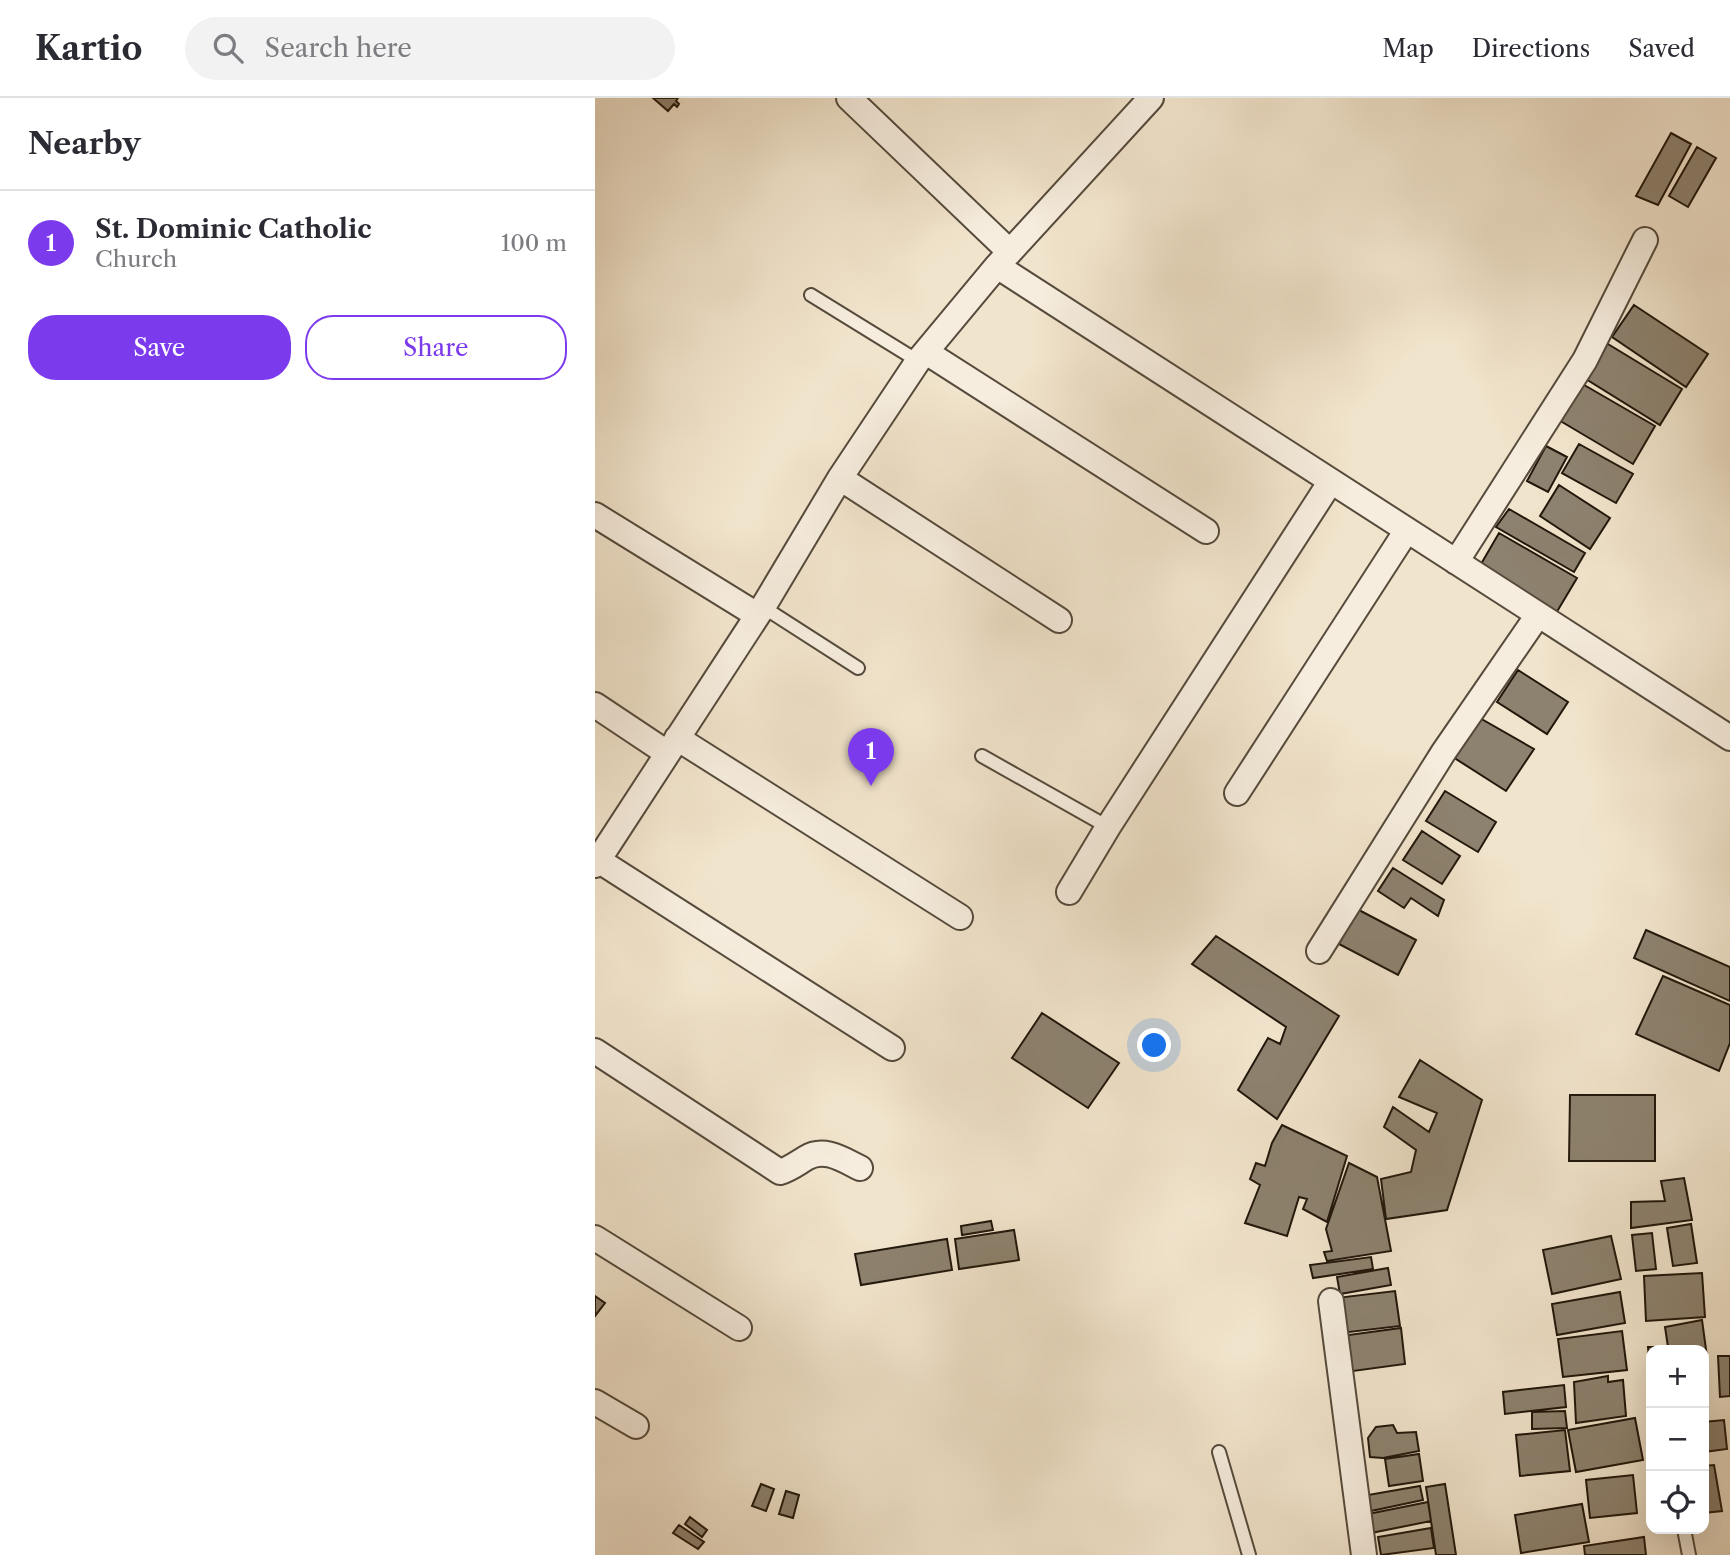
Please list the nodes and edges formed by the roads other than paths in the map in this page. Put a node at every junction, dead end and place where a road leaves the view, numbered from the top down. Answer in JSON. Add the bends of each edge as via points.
{"nodes":[{"id":1,"x":849,"y":98,"type":"edge"},
{"id":2,"x":1151,"y":98,"type":"edge"},
{"id":3,"x":1645,"y":240,"type":"dead end"},
{"id":4,"x":1003,"y":259,"type":"junction"},
{"id":5,"x":811,"y":295,"type":"dead end"},
{"id":6,"x":922,"y":357,"type":"junction"},
{"id":7,"x":840,"y":478,"type":"junction"},
{"id":8,"x":1331,"y":481,"type":"junction"},
{"id":9,"x":595,"y":514,"type":"edge"},
{"id":10,"x":1407,"y":530,"type":"junction"},
{"id":11,"x":1206,"y":531,"type":"dead end"},
{"id":12,"x":1456,"y":562,"type":"junction"},
{"id":13,"x":760,"y":611,"type":"junction"},
{"id":14,"x":1538,"y":615,"type":"junction"},
{"id":15,"x":1059,"y":620,"type":"dead end"},
{"id":16,"x":858,"y":668,"type":"dead end"},
{"id":17,"x":595,"y":705,"type":"edge"},
{"id":18,"x":1730,"y":738,"type":"edge"},
{"id":19,"x":672,"y":746,"type":"junction"},
{"id":20,"x":982,"y":756,"type":"dead end"},
{"id":21,"x":1237,"y":793,"type":"dead end"},
{"id":22,"x":1108,"y":827,"type":"junction"},
{"id":23,"x":597,"y":862,"type":"edge"},
{"id":24,"x":1069,"y":892,"type":"dead end"},
{"id":25,"x":960,"y":917,"type":"dead end"},
{"id":26,"x":1319,"y":951,"type":"dead end"},
{"id":27,"x":892,"y":1048,"type":"dead end"},
{"id":28,"x":595,"y":1051,"type":"edge"},
{"id":29,"x":860,"y":1168,"type":"dead end"},
{"id":30,"x":595,"y":1238,"type":"edge"},
{"id":31,"x":1331,"y":1301,"type":"dead end"},
{"id":32,"x":739,"y":1328,"type":"dead end"},
{"id":33,"x":595,"y":1402,"type":"edge"},
{"id":34,"x":636,"y":1426,"type":"dead end"},
{"id":35,"x":1219,"y":1452,"type":"dead end"},
{"id":36,"x":1685,"y":1534,"type":"edge"},
{"id":37,"x":1249,"y":1555,"type":"edge"},
{"id":38,"x":1364,"y":1555,"type":"edge"},
{"id":39,"x":1689,"y":1555,"type":"edge"}],
"edges":[{"from":1,"to":4,"type":"street"},
{"from":2,"to":4,"type":"street"},
{"from":3,"to":12,"type":"street","via":[[1585,360]]},
{"from":4,"to":6,"type":"street"},
{"from":4,"to":8,"type":"street"},
{"from":5,"to":6,"type":"lane"},
{"from":6,"to":7,"type":"street"},
{"from":6,"to":11,"type":"street"},
{"from":7,"to":13,"type":"street"},
{"from":7,"to":15,"type":"street"},
{"from":8,"to":10,"type":"street"},
{"from":8,"to":22,"type":"street"},
{"from":9,"to":13,"type":"street"},
{"from":10,"to":12,"type":"street"},
{"from":10,"to":21,"type":"street"},
{"from":12,"to":14,"type":"street"},
{"from":13,"to":16,"type":"lane"},
{"from":13,"to":19,"type":"street"},
{"from":14,"to":18,"type":"street"},
{"from":14,"to":26,"type":"street","via":[[1443,753]]},
{"from":17,"to":19,"type":"street"},
{"from":19,"to":23,"type":"street"},
{"from":19,"to":25,"type":"street"},
{"from":20,"to":22,"type":"lane"},
{"from":22,"to":24,"type":"street"},
{"from":23,"to":27,"type":"street"},
{"from":28,"to":29,"type":"street","via":[[780,1172],[814,1153],[833,1155]]},
{"from":30,"to":32,"type":"street"},
{"from":31,"to":38,"type":"street"},
{"from":33,"to":34,"type":"street"},
{"from":35,"to":37,"type":"lane"},
{"from":36,"to":39,"type":"lane"}]}
